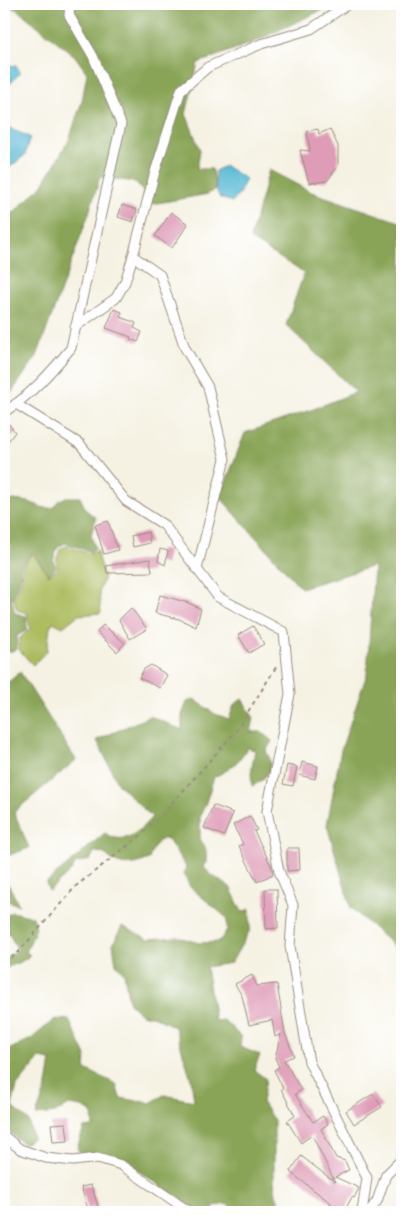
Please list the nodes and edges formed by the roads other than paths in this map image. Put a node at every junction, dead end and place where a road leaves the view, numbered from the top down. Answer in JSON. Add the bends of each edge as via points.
{"nodes":[{"id":1,"x":70,"y":4,"type":"edge"},
{"id":2,"x":348,"y":4,"type":"edge"},
{"id":3,"x":133,"y":256,"type":"junction"},
{"id":4,"x":75,"y":328,"type":"junction"},
{"id":5,"x":16,"y":404,"type":"junction"},
{"id":6,"x":4,"y":412,"type":"edge"},
{"id":7,"x":197,"y":569,"type":"junction"},
{"id":8,"x":4,"y":1136,"type":"edge"},
{"id":9,"x":402,"y":1159,"type":"edge"},
{"id":10,"x":190,"y":1212,"type":"edge"},
{"id":11,"x":362,"y":1212,"type":"edge"},
{"id":12,"x":369,"y":1212,"type":"edge"}],
"edges":[{"from":1,"to":4,"type":"street","via":[[69,15],[93,56],[121,124]]},
{"from":2,"to":3,"type":"street","via":[[311,30],[261,44],[208,68],[181,90]]},
{"from":3,"to":4,"type":"street","via":[[116,298]]},
{"from":3,"to":7,"type":"street","via":[[160,275],[185,348],[208,387],[224,458]]},
{"from":4,"to":5,"type":"street","via":[[71,348]]},
{"from":5,"to":6,"type":"street"},
{"from":5,"to":7,"type":"street","via":[[80,444],[126,501],[164,525]]},
{"from":7,"to":11,"type":"street","via":[[218,597],[284,632],[290,694],[267,811],[279,871],[293,905],[290,946],[309,1062],[367,1178]]},
{"from":8,"to":10,"type":"street","via":[[20,1149],[46,1158],[73,1161],[98,1158],[121,1166]]},
{"from":9,"to":12,"type":"street","via":[[386,1175],[377,1201]]}]}
